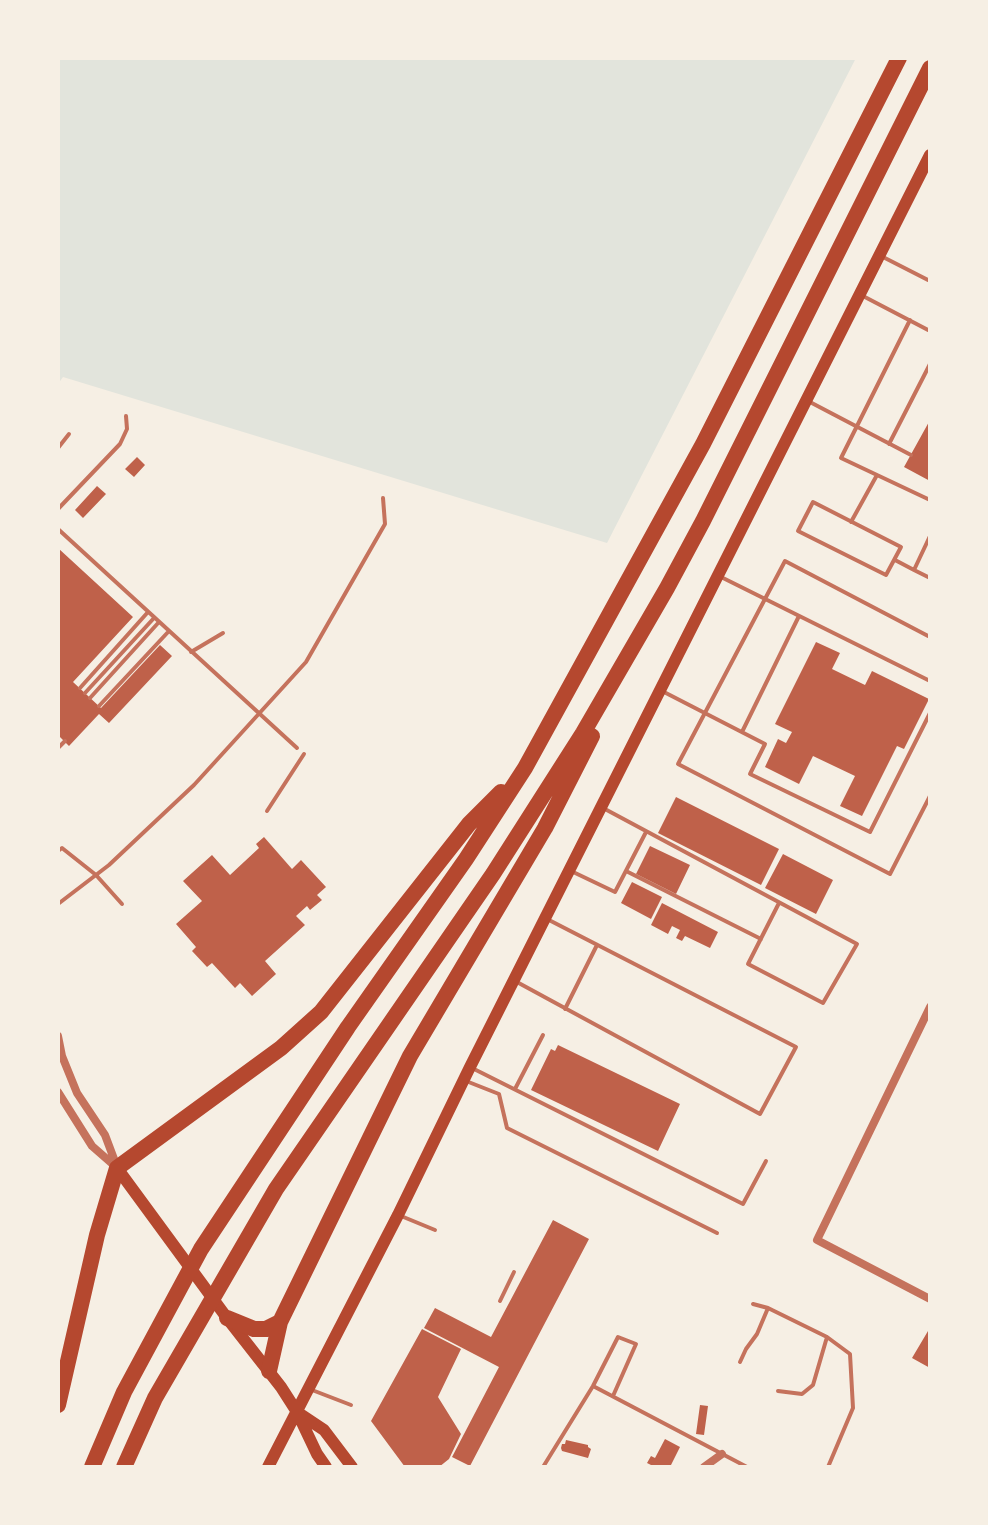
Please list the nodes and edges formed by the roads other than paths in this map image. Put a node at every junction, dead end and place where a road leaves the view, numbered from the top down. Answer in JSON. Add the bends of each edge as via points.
{"nodes":[{"id":1,"x":899,"y":58,"type":"edge"},
{"id":2,"x":930,"y":68,"type":"edge"},
{"id":3,"x":930,"y":155,"type":"edge"},
{"id":4,"x":879,"y":255,"type":"junction"},
{"id":5,"x":928,"y":280,"type":"edge"},
{"id":6,"x":859,"y":294,"type":"junction"},
{"id":7,"x":910,"y":320,"type":"junction"},
{"id":8,"x":930,"y":331,"type":"edge"},
{"id":9,"x":930,"y":364,"type":"edge"},
{"id":10,"x":806,"y":400,"type":"junction"},
{"id":11,"x":126,"y":416,"type":"dead end"},
{"id":12,"x":856,"y":428,"type":"junction"},
{"id":13,"x":69,"y":434,"type":"dead end"},
{"id":14,"x":889,"y":444,"type":"junction"},
{"id":15,"x":58,"y":448,"type":"edge"},
{"id":16,"x":911,"y":455,"type":"dead end"},
{"id":17,"x":877,"y":474,"type":"junction"},
{"id":18,"x":383,"y":498,"type":"dead end"},
{"id":19,"x":930,"y":500,"type":"edge"},
{"id":20,"x":58,"y":509,"type":"edge"},
{"id":21,"x":851,"y":522,"type":"junction"},
{"id":22,"x":58,"y":529,"type":"edge"},
{"id":23,"x":930,"y":536,"type":"edge"},
{"id":24,"x":895,"y":560,"type":"junction"},
{"id":25,"x":914,"y":570,"type":"junction"},
{"id":26,"x":718,"y":575,"type":"junction"},
{"id":27,"x":930,"y":578,"type":"edge"},
{"id":28,"x":667,"y":588,"type":"junction"},
{"id":29,"x":765,"y":599,"type":"junction"},
{"id":30,"x":148,"y":612,"type":"junction"},
{"id":31,"x":799,"y":616,"type":"junction"},
{"id":32,"x":154,"y":617,"type":"junction"},
{"id":33,"x":159,"y":622,"type":"junction"},
{"id":34,"x":169,"y":631,"type":"junction"},
{"id":35,"x":223,"y":633,"type":"dead end"},
{"id":36,"x":930,"y":637,"type":"edge"},
{"id":37,"x":191,"y":652,"type":"junction"},
{"id":38,"x":930,"y":681,"type":"edge"},
{"id":39,"x":80,"y":688,"type":"dead end"},
{"id":40,"x":660,"y":690,"type":"junction"},
{"id":41,"x":85,"y":693,"type":"dead end"},
{"id":42,"x":90,"y":698,"type":"dead end"},
{"id":43,"x":99,"y":706,"type":"dead end"},
{"id":44,"x":259,"y":713,"type":"junction"},
{"id":45,"x":706,"y":713,"type":"junction"},
{"id":46,"x":930,"y":713,"type":"edge"},
{"id":47,"x":742,"y":732,"type":"junction"},
{"id":48,"x":65,"y":741,"type":"dead end"},
{"id":49,"x":58,"y":748,"type":"edge"},
{"id":50,"x":297,"y":748,"type":"dead end"},
{"id":51,"x":304,"y":754,"type":"dead end"},
{"id":52,"x":525,"y":768,"type":"junction"},
{"id":53,"x":930,"y":796,"type":"edge"},
{"id":54,"x":601,"y":807,"type":"junction"},
{"id":55,"x":267,"y":811,"type":"dead end"},
{"id":56,"x":646,"y":831,"type":"junction"},
{"id":57,"x":58,"y":851,"type":"edge"},
{"id":58,"x":569,"y":870,"type":"junction"},
{"id":59,"x":626,"y":871,"type":"junction"},
{"id":60,"x":96,"y":875,"type":"junction"},
{"id":61,"x":779,"y":903,"type":"junction"},
{"id":62,"x":58,"y":904,"type":"edge"},
{"id":63,"x":122,"y":904,"type":"dead end"},
{"id":64,"x":545,"y":918,"type":"junction"},
{"id":65,"x":761,"y":939,"type":"junction"},
{"id":66,"x":597,"y":945,"type":"junction"},
{"id":67,"x":514,"y":981,"type":"junction"},
{"id":68,"x":930,"y":1007,"type":"edge"},
{"id":69,"x":565,"y":1009,"type":"junction"},
{"id":70,"x":543,"y":1035,"type":"dead end"},
{"id":71,"x":58,"y":1036,"type":"edge"},
{"id":72,"x":470,"y":1067,"type":"junction"},
{"id":73,"x":463,"y":1080,"type":"junction"},
{"id":74,"x":515,"y":1089,"type":"junction"},
{"id":75,"x":58,"y":1092,"type":"edge"},
{"id":76,"x":766,"y":1161,"type":"dead end"},
{"id":77,"x":117,"y":1168,"type":"junction"},
{"id":78,"x":398,"y":1215,"type":"junction"},
{"id":79,"x":435,"y":1230,"type":"dead end"},
{"id":80,"x":717,"y":1233,"type":"dead end"},
{"id":81,"x":514,"y":1272,"type":"dead end"},
{"id":82,"x":930,"y":1299,"type":"edge"},
{"id":83,"x":500,"y":1301,"type":"dead end"},
{"id":84,"x":753,"y":1304,"type":"dead end"},
{"id":85,"x":768,"y":1308,"type":"junction"},
{"id":86,"x":227,"y":1318,"type":"junction"},
{"id":87,"x":280,"y":1322,"type":"junction"},
{"id":88,"x":827,"y":1337,"type":"junction"},
{"id":89,"x":740,"y":1362,"type":"dead end"},
{"id":90,"x":269,"y":1371,"type":"junction"},
{"id":91,"x":593,"y":1386,"type":"junction"},
{"id":92,"x":310,"y":1389,"type":"junction"},
{"id":93,"x":778,"y":1391,"type":"dead end"},
{"id":94,"x":613,"y":1396,"type":"junction"},
{"id":95,"x":58,"y":1405,"type":"edge"},
{"id":96,"x":351,"y":1405,"type":"dead end"},
{"id":97,"x":297,"y":1412,"type":"junction"},
{"id":98,"x":722,"y":1454,"type":"junction"},
{"id":99,"x":92,"y":1467,"type":"edge"},
{"id":100,"x":124,"y":1467,"type":"edge"},
{"id":101,"x":268,"y":1467,"type":"edge"},
{"id":102,"x":326,"y":1467,"type":"edge"},
{"id":103,"x":352,"y":1467,"type":"edge"},
{"id":104,"x":543,"y":1467,"type":"edge"},
{"id":105,"x":704,"y":1467,"type":"edge"},
{"id":106,"x":747,"y":1467,"type":"edge"},
{"id":107,"x":828,"y":1467,"type":"edge"}],
"edges":[{"from":1,"to":52,"type":"highway","via":[[703,444]]},
{"from":2,"to":28,"type":"highway"},
{"from":3,"to":4,"type":"main road"},
{"from":4,"to":5,"type":"lane"},
{"from":4,"to":6,"type":"main road"},
{"from":6,"to":7,"type":"lane"},
{"from":6,"to":10,"type":"main road"},
{"from":7,"to":8,"type":"lane"},
{"from":7,"to":12,"type":"lane"},
{"from":9,"to":14,"type":"lane"},
{"from":10,"to":12,"type":"lane"},
{"from":10,"to":26,"type":"main road"},
{"from":11,"to":20,"type":"lane","via":[[120,444]]},
{"from":12,"to":14,"type":"lane"},
{"from":12,"to":17,"type":"lane","via":[[841,458]]},
{"from":13,"to":15,"type":"lane"},
{"from":14,"to":16,"type":"lane"},
{"from":17,"to":19,"type":"lane"},
{"from":17,"to":21,"type":"lane"},
{"from":18,"to":44,"type":"lane","via":[[385,524],[378,538],[306,662]]},
{"from":21,"to":24,"type":"lane","via":[[901,547]]},
{"from":21,"to":24,"type":"lane","via":[[813,502],[798,531],[886,575]]},
{"from":22,"to":30,"type":"lane"},
{"from":23,"to":25,"type":"lane"},
{"from":24,"to":25,"type":"lane"},
{"from":25,"to":27,"type":"lane"},
{"from":26,"to":29,"type":"lane"},
{"from":26,"to":40,"type":"main road"},
{"from":28,"to":87,"type":"highway","via":[[545,828],[410,1056]]},
{"from":28,"to":100,"type":"highway","via":[[493,874],[276,1189],[155,1398]]},
{"from":29,"to":31,"type":"lane"},
{"from":29,"to":36,"type":"lane","via":[[785,561]]},
{"from":29,"to":45,"type":"lane"},
{"from":30,"to":32,"type":"lane"},
{"from":30,"to":39,"type":"lane"},
{"from":31,"to":38,"type":"lane"},
{"from":31,"to":47,"type":"lane"},
{"from":32,"to":33,"type":"lane"},
{"from":32,"to":41,"type":"lane"},
{"from":33,"to":34,"type":"lane"},
{"from":33,"to":42,"type":"lane"},
{"from":34,"to":37,"type":"lane"},
{"from":34,"to":43,"type":"lane"},
{"from":35,"to":37,"type":"lane"},
{"from":37,"to":44,"type":"lane"},
{"from":40,"to":45,"type":"lane"},
{"from":40,"to":54,"type":"main road"},
{"from":44,"to":50,"type":"lane"},
{"from":44,"to":60,"type":"lane","via":[[194,785]]},
{"from":45,"to":47,"type":"lane"},
{"from":45,"to":53,"type":"lane","via":[[678,764],[890,874]]},
{"from":46,"to":47,"type":"lane","via":[[870,832],[750,774],[765,744]]},
{"from":48,"to":49,"type":"lane"},
{"from":51,"to":55,"type":"lane"},
{"from":52,"to":77,"type":"highway","via":[[469,824],[321,1012],[281,1048]]},
{"from":52,"to":99,"type":"highway","via":[[201,1249],[124,1392]]},
{"from":54,"to":56,"type":"lane"},
{"from":54,"to":58,"type":"main road"},
{"from":56,"to":59,"type":"lane"},
{"from":56,"to":61,"type":"lane"},
{"from":57,"to":60,"type":"lane","via":[[62,848]]},
{"from":58,"to":59,"type":"lane","via":[[615,892]]},
{"from":58,"to":64,"type":"main road"},
{"from":59,"to":65,"type":"lane"},
{"from":60,"to":62,"type":"lane"},
{"from":60,"to":63,"type":"lane"},
{"from":61,"to":65,"type":"lane"},
{"from":61,"to":65,"type":"lane","via":[[857,944],[823,1003],[748,964]]},
{"from":64,"to":66,"type":"lane"},
{"from":64,"to":67,"type":"main road"},
{"from":66,"to":69,"type":"lane"},
{"from":66,"to":69,"type":"lane","via":[[796,1047],[760,1114]]},
{"from":67,"to":69,"type":"lane"},
{"from":67,"to":72,"type":"main road"},
{"from":68,"to":82,"type":"street","via":[[817,1240]]},
{"from":70,"to":74,"type":"lane"},
{"from":71,"to":77,"type":"street","via":[[77,1093],[105,1135]]},
{"from":72,"to":73,"type":"main road"},
{"from":72,"to":74,"type":"lane"},
{"from":73,"to":78,"type":"main road"},
{"from":73,"to":80,"type":"lane","via":[[499,1094],[507,1128]]},
{"from":74,"to":76,"type":"lane","via":[[743,1204]]},
{"from":75,"to":77,"type":"street","via":[[92,1146]]},
{"from":77,"to":86,"type":"main road"},
{"from":77,"to":95,"type":"highway"},
{"from":78,"to":79,"type":"lane"},
{"from":78,"to":92,"type":"main road"},
{"from":81,"to":83,"type":"lane"},
{"from":84,"to":85,"type":"lane"},
{"from":85,"to":88,"type":"lane"},
{"from":85,"to":89,"type":"lane"},
{"from":86,"to":87,"type":"highway","via":[[254,1329]]},
{"from":86,"to":90,"type":"main road"},
{"from":87,"to":90,"type":"highway"},
{"from":88,"to":93,"type":"lane","via":[[813,1385],[802,1394]]},
{"from":88,"to":107,"type":"lane","via":[[850,1354],[853,1408]]},
{"from":90,"to":97,"type":"main road"},
{"from":91,"to":94,"type":"lane"},
{"from":91,"to":94,"type":"lane","via":[[618,1337],[636,1344]]},
{"from":91,"to":104,"type":"lane"},
{"from":92,"to":96,"type":"lane"},
{"from":92,"to":97,"type":"main road"},
{"from":94,"to":98,"type":"lane"},
{"from":97,"to":101,"type":"main road"},
{"from":97,"to":102,"type":"main road"},
{"from":97,"to":103,"type":"main road","via":[[324,1430]]},
{"from":98,"to":105,"type":"street"},
{"from":98,"to":106,"type":"lane"}]}
